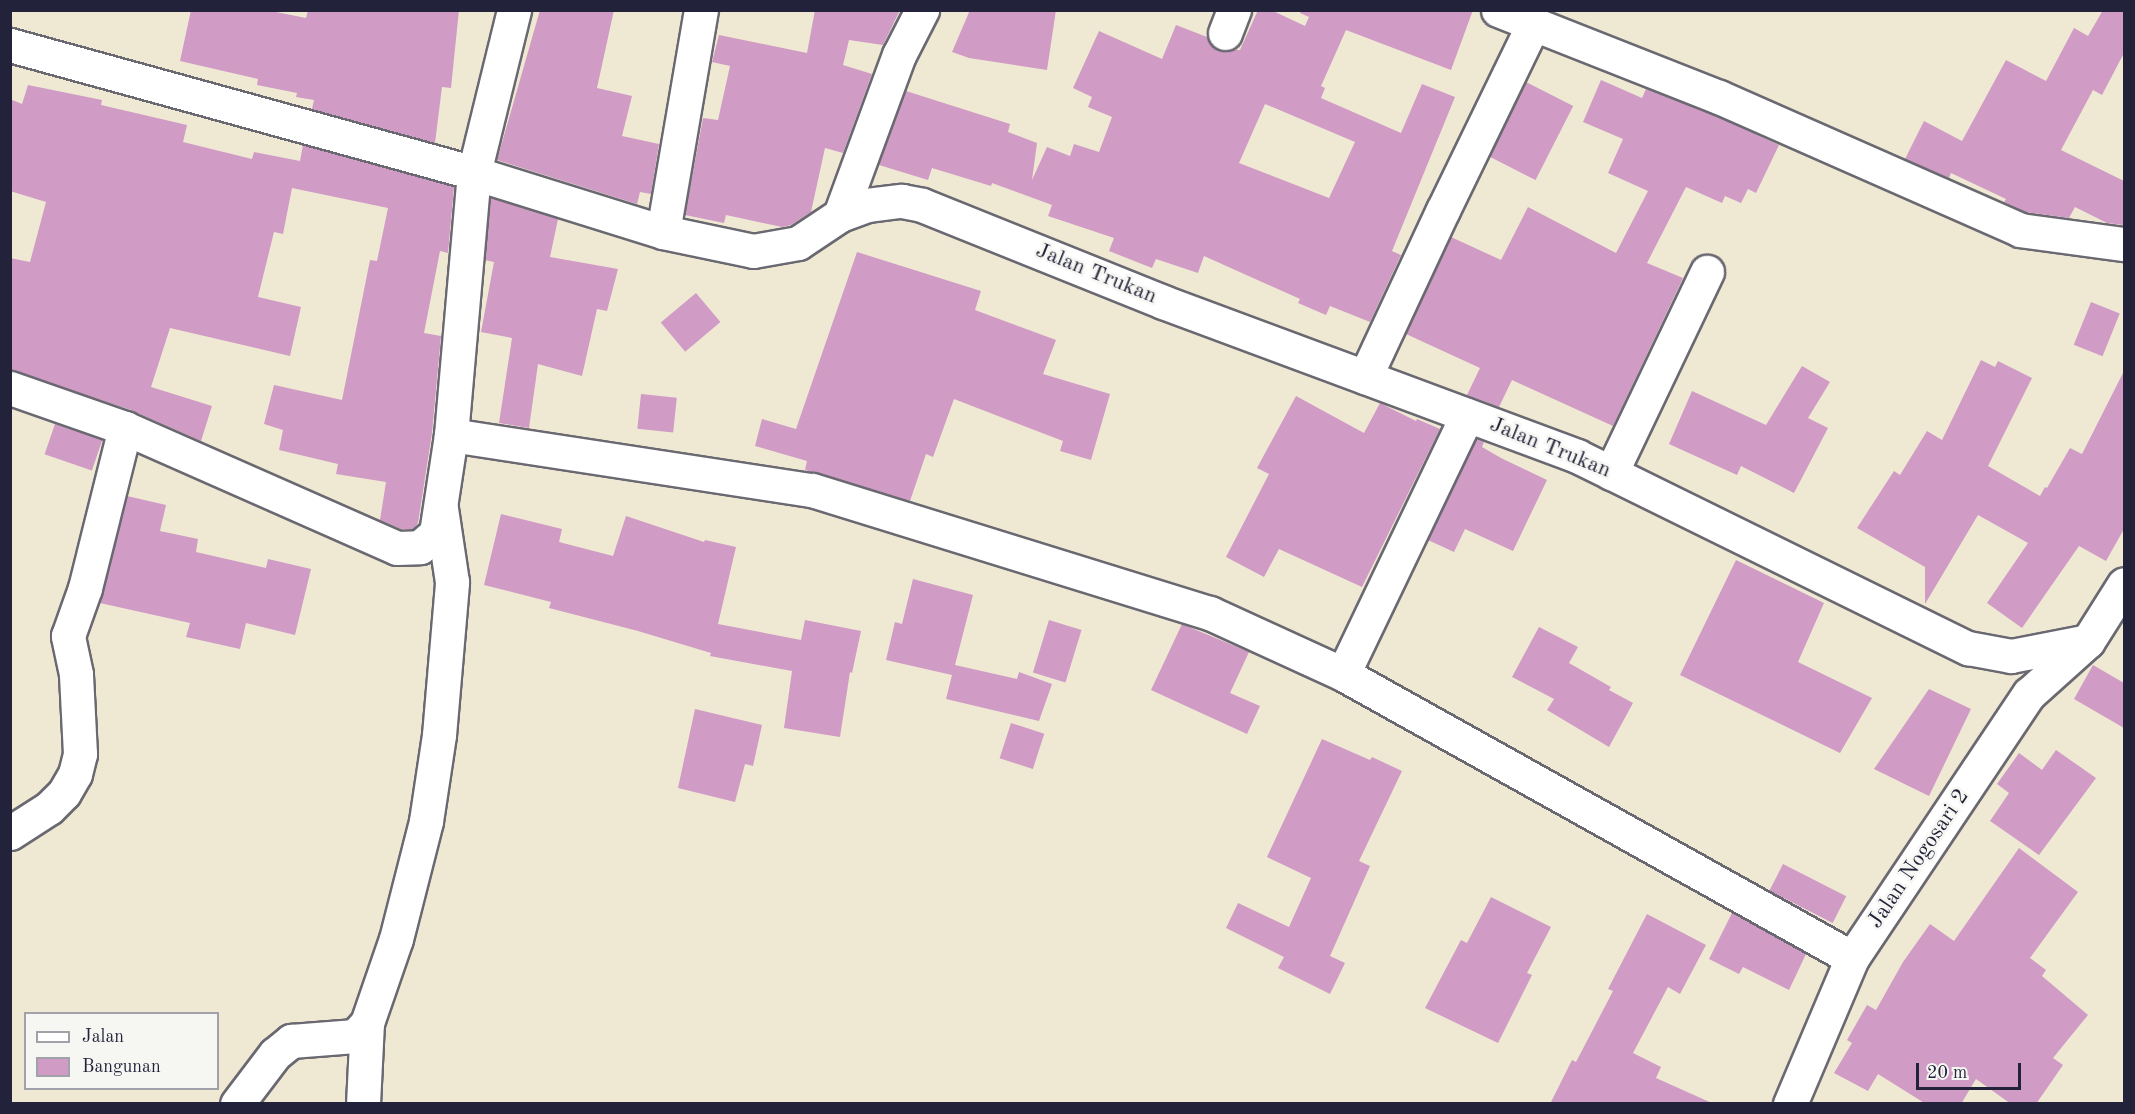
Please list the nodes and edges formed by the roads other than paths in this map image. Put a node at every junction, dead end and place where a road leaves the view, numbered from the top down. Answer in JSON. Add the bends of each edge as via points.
{"nodes":[{"id":1,"x":514,"y":10,"type":"edge"},
{"id":2,"x":701,"y":10,"type":"edge"},
{"id":3,"x":921,"y":10,"type":"edge"},
{"id":4,"x":1498,"y":10,"type":"edge"},
{"id":5,"x":1533,"y":25,"type":"junction"},
{"id":6,"x":10,"y":45,"type":"edge"},
{"id":7,"x":474,"y":173,"type":"junction"},
{"id":8,"x":840,"y":215,"type":"junction"},
{"id":9,"x":663,"y":232,"type":"junction"},
{"id":10,"x":2124,"y":244,"type":"edge"},
{"id":11,"x":1707,"y":272,"type":"dead end"},
{"id":12,"x":1365,"y":377,"type":"junction"},
{"id":13,"x":10,"y":388,"type":"edge"},
{"id":14,"x":1467,"y":415,"type":"junction"},
{"id":15,"x":125,"y":428,"type":"junction"},
{"id":16,"x":451,"y":435,"type":"junction"},
{"id":17,"x":1611,"y":473,"type":"junction"},
{"id":18,"x":440,"y":501,"type":"junction"},
{"id":19,"x":2124,"y":584,"type":"edge"},
{"id":20,"x":2088,"y":641,"type":"junction"},
{"id":21,"x":1343,"y":674,"type":"junction"},
{"id":22,"x":10,"y":833,"type":"edge"},
{"id":23,"x":1852,"y":958,"type":"junction"},
{"id":24,"x":367,"y":1023,"type":"junction"},
{"id":25,"x":237,"y":1104,"type":"edge"},
{"id":26,"x":363,"y":1104,"type":"edge"},
{"id":27,"x":1790,"y":1104,"type":"edge"}],
"edges":[{"from":1,"to":7,"type":"street"},
{"from":2,"to":9,"type":"street"},
{"from":3,"to":8,"type":"street","via":[[899,56]]},
{"from":4,"to":5,"type":"street"},
{"from":5,"to":10,"type":"street","via":[[1719,97],[2020,230]]},
{"from":5,"to":12,"type":"street"},
{"from":6,"to":7,"type":"street","name":"Jalan Trukan"},
{"from":7,"to":9,"type":"street","name":"Jalan Trukan"},
{"from":7,"to":16,"type":"street"},
{"from":8,"to":9,"type":"street","name":"Jalan Trukan","via":[[798,243],[753,251]]},
{"from":8,"to":12,"type":"street","name":"Jalan Trukan","via":[[867,205],[902,201],[941,211],[1163,302]]},
{"from":11,"to":17,"type":"street"},
{"from":12,"to":14,"type":"street","name":"Jalan Trukan"},
{"from":13,"to":15,"type":"street"},
{"from":14,"to":17,"type":"street","name":"Jalan Trukan","via":[[1577,456]]},
{"from":14,"to":21,"type":"street"},
{"from":15,"to":18,"type":"street","via":[[397,548],[420,547],[436,533]]},
{"from":15,"to":22,"type":"street","via":[[85,588],[68,636],[76,674],[80,754],[75,774],[49,808]]},
{"from":16,"to":18,"type":"street"},
{"from":16,"to":21,"type":"street","via":[[812,490],[1210,613]]},
{"from":17,"to":20,"type":"street","name":"Jalan Trukan","via":[[1968,648],[2011,656]]},
{"from":18,"to":24,"type":"street","via":[[452,582],[439,735],[426,821],[396,939]]},
{"from":19,"to":20,"type":"street"},
{"from":20,"to":23,"type":"street","name":"Jalan Nogosari 2","via":[[2029,694]]},
{"from":21,"to":23,"type":"street"},
{"from":23,"to":27,"type":"street","name":"Jalan Nogosari 2"},
{"from":24,"to":25,"type":"street","via":[[355,1036],[291,1041]]},
{"from":24,"to":26,"type":"street"}]}
